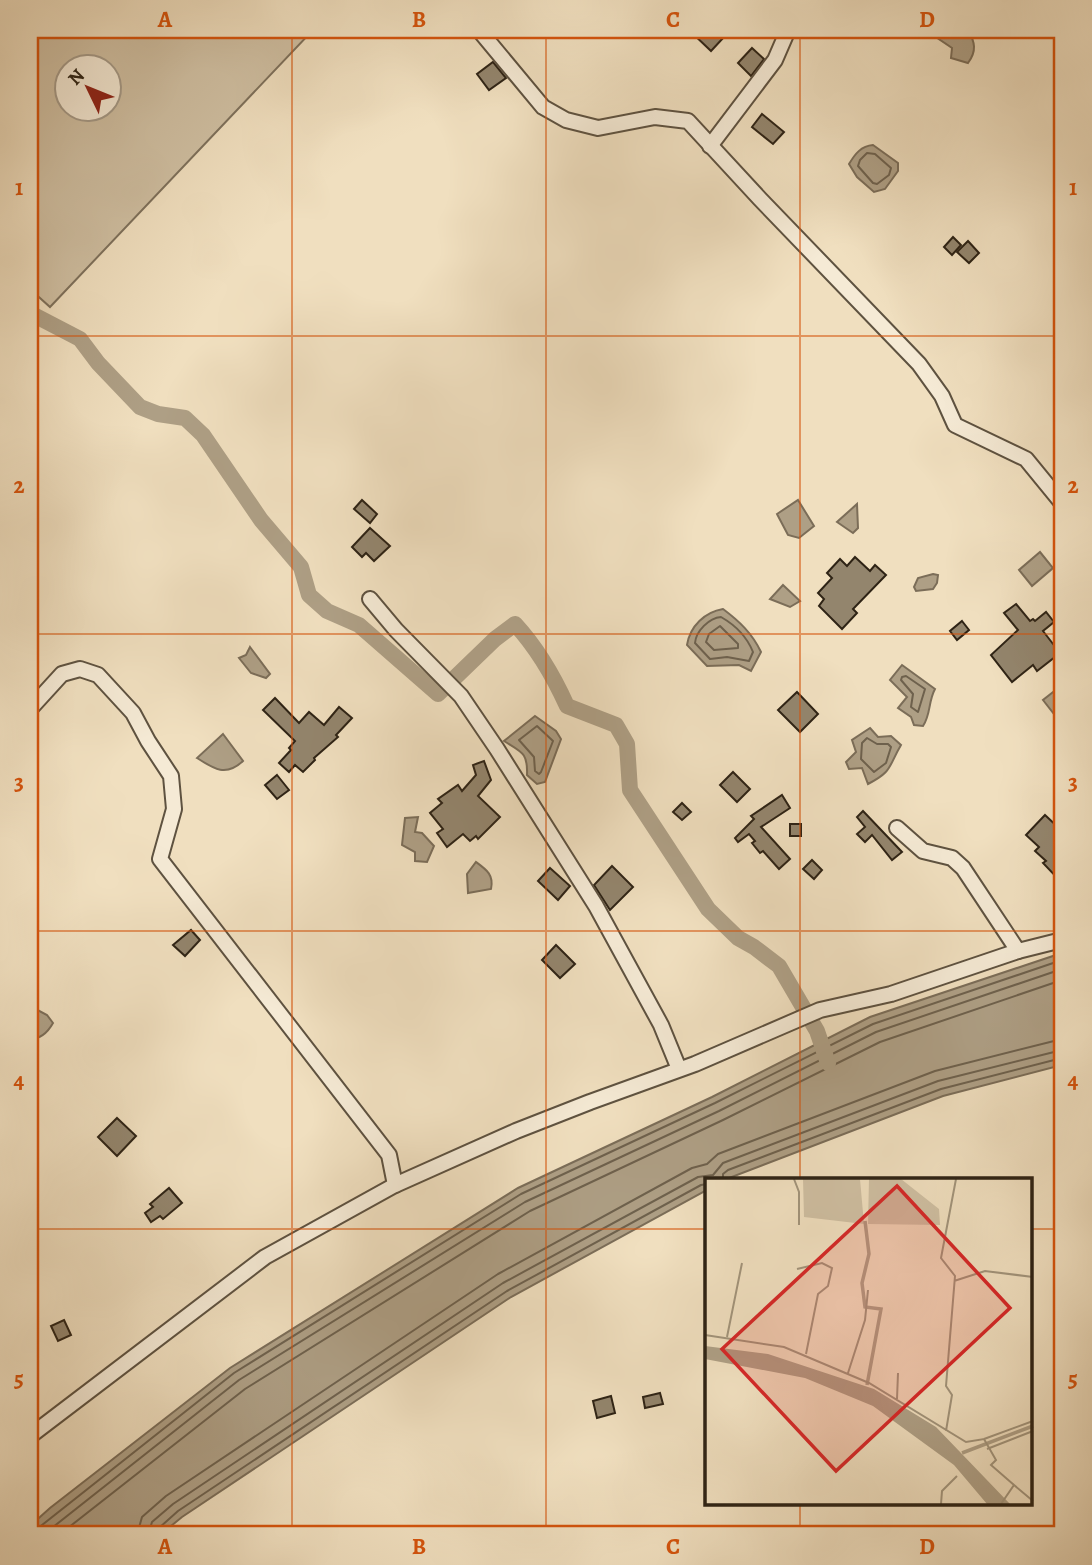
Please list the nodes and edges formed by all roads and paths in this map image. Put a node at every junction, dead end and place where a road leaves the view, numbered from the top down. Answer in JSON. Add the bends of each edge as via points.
{"nodes":[{"id":1,"x":479,"y":30,"type":"edge"},
{"id":2,"x":788,"y":30,"type":"edge"},
{"id":3,"x":710,"y":146,"type":"junction"},
{"id":4,"x":1062,"y":503,"type":"edge"},
{"id":5,"x":370,"y":599,"type":"dead end"},
{"id":6,"x":30,"y":709,"type":"edge"},
{"id":7,"x":897,"y":828,"type":"dead end"},
{"id":8,"x":1062,"y":940,"type":"edge"},
{"id":9,"x":1018,"y":951,"type":"junction"},
{"id":10,"x":679,"y":1069,"type":"junction"},
{"id":11,"x":395,"y":1185,"type":"junction"},
{"id":12,"x":30,"y":1436,"type":"edge"}],
"edges":[{"from":1,"to":3,"type":"street","via":[[543,107],[566,120],[598,128],[655,117],[688,121]]},
{"from":2,"to":3,"type":"street","via":[[775,60]]},
{"from":3,"to":4,"type":"street","via":[[919,364],[943,396],[955,425],[1026,459]]},
{"from":5,"to":10,"type":"street","via":[[461,696],[497,749],[596,906]]},
{"from":6,"to":11,"type":"street","via":[[62,674],[80,669],[98,675],[133,713],[170,776],[174,809],[160,859],[389,1155]]},
{"from":7,"to":9,"type":"street","via":[[923,851],[951,858],[963,868]]},
{"from":8,"to":9,"type":"street"},
{"from":9,"to":10,"type":"street","via":[[891,994],[820,1010]]},
{"from":10,"to":11,"type":"street","via":[[565,1111]]},
{"from":11,"to":12,"type":"street","via":[[265,1258]]}]}
